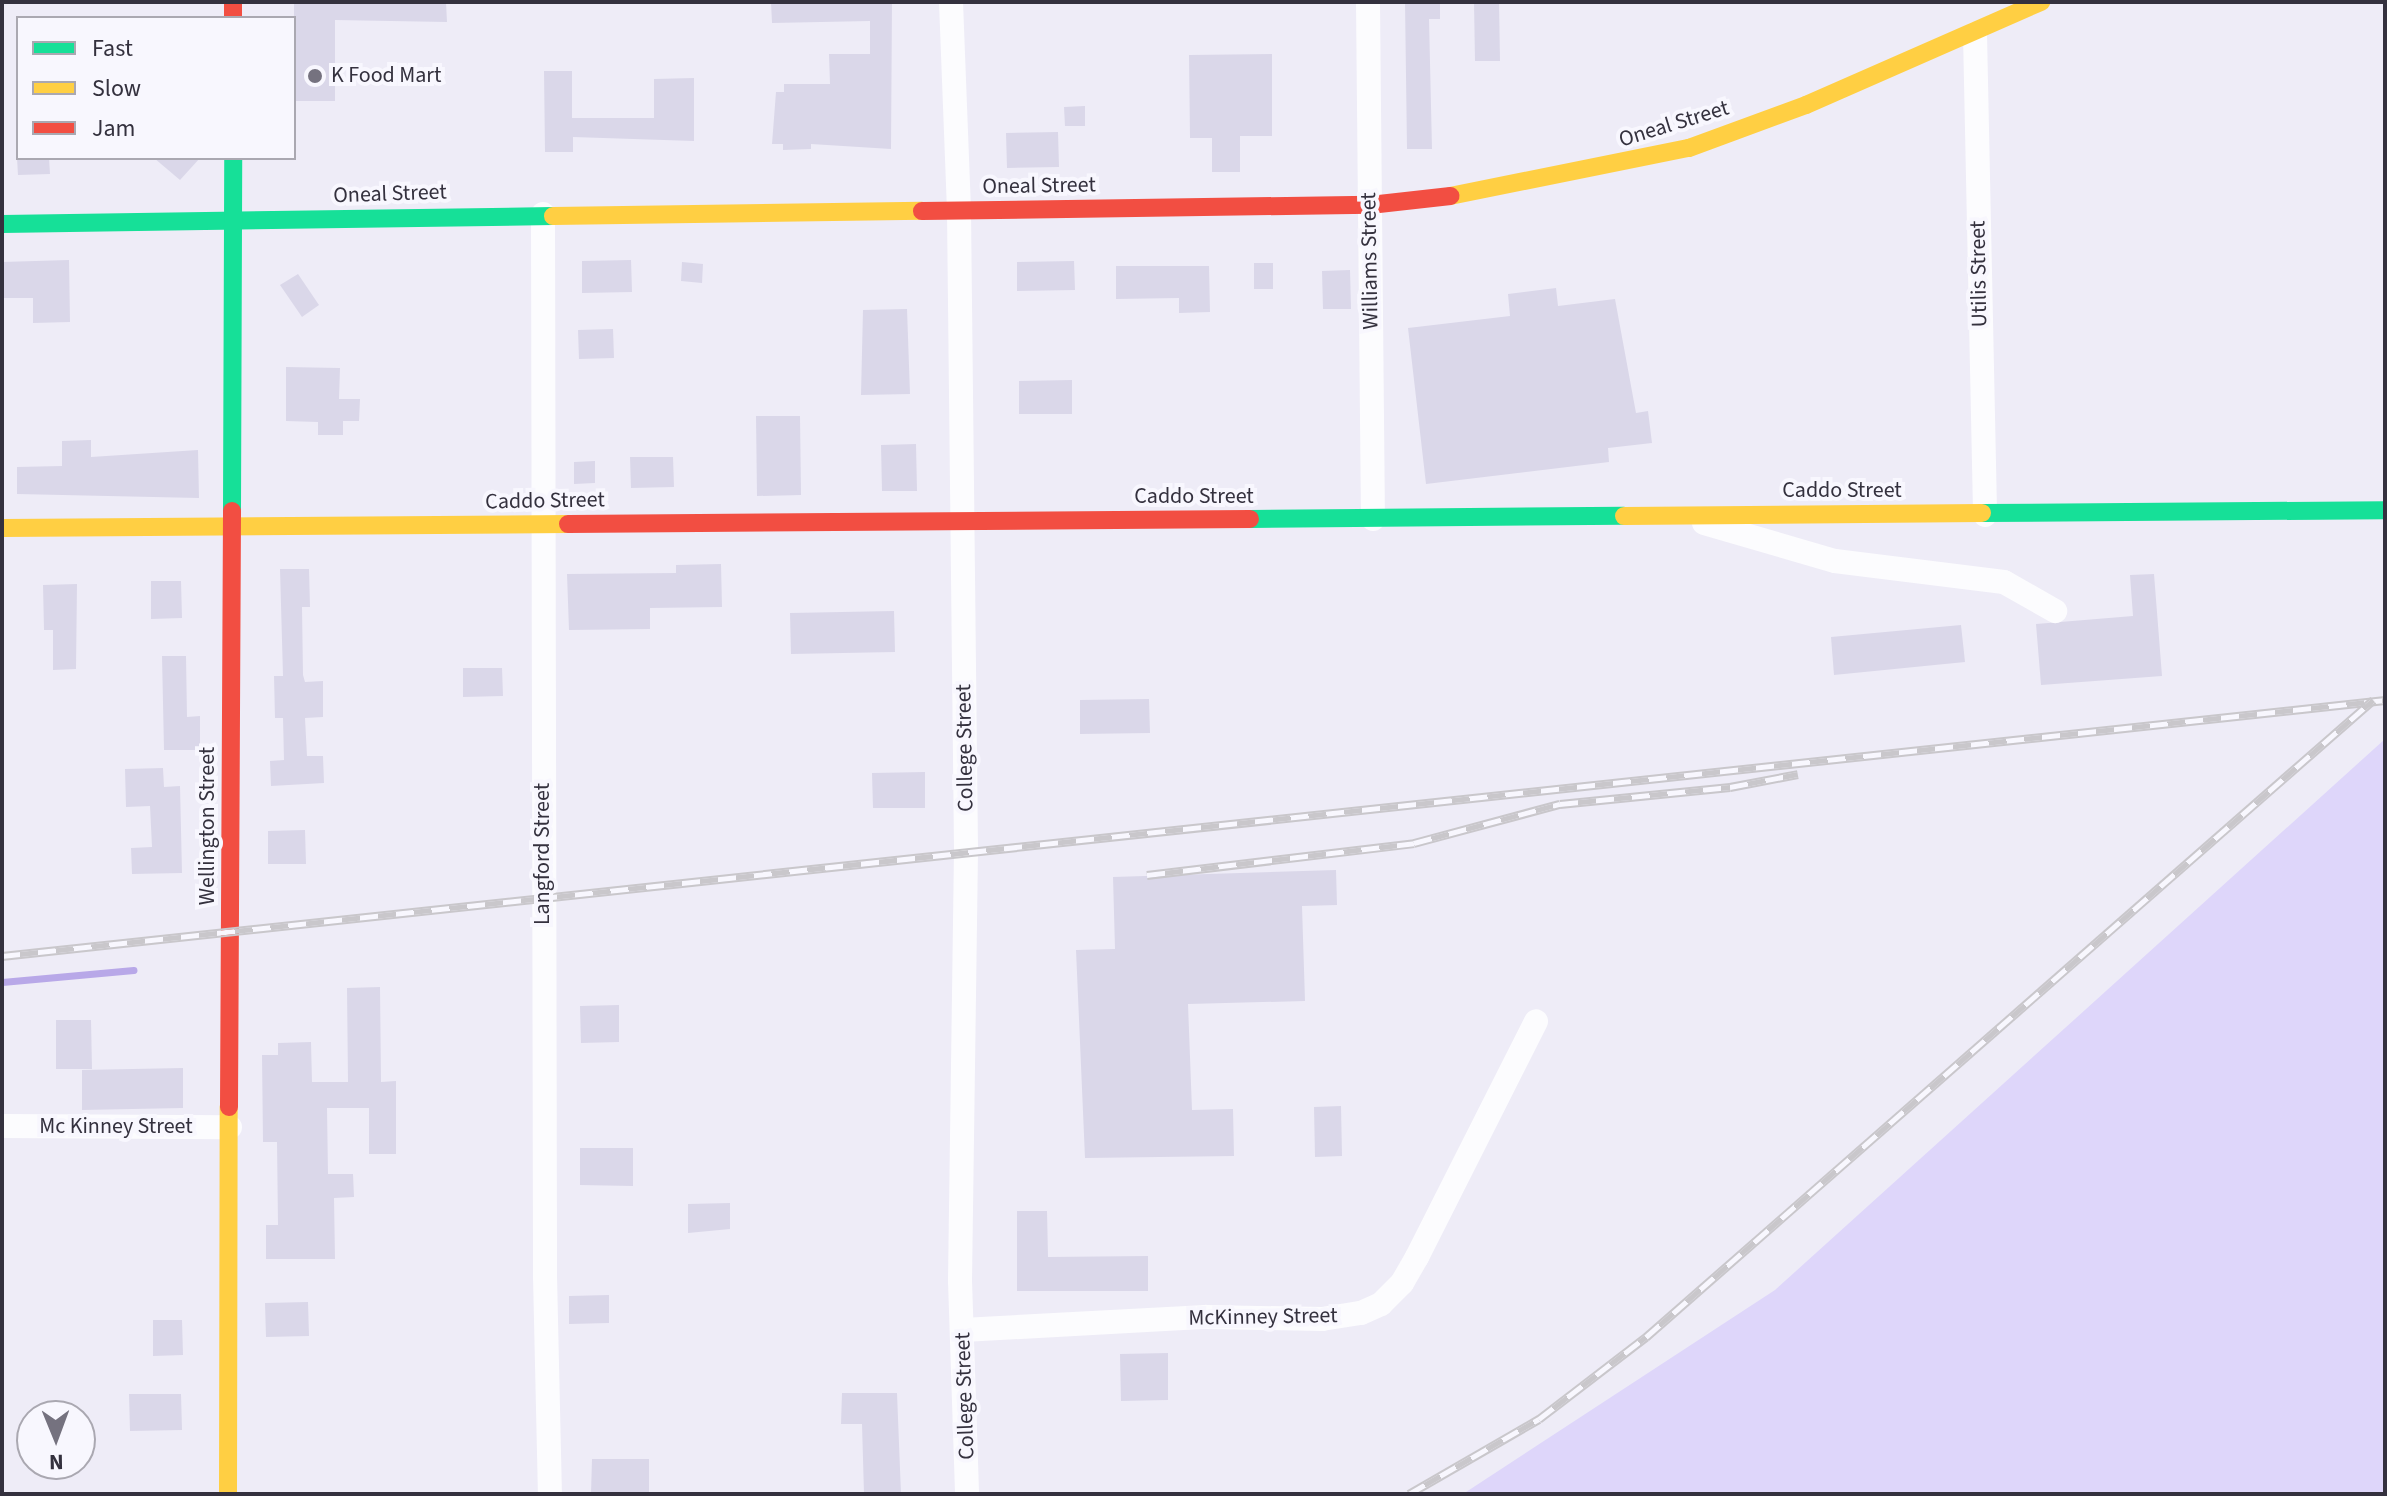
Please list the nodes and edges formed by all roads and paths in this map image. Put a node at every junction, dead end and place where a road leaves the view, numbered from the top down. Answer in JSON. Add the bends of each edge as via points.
{"nodes":[{"id":1,"x":951,"y":2,"type":"edge"},
{"id":2,"x":1368,"y":2,"type":"edge"},
{"id":3,"x":2041,"y":2,"type":"edge"},
{"id":4,"x":1975,"y":34,"type":"junction"},
{"id":5,"x":233,"y":160,"type":"edge"},
{"id":6,"x":1370,"y":205,"type":"junction"},
{"id":7,"x":959,"y":212,"type":"junction"},
{"id":8,"x":543,"y":214,"type":"junction"},
{"id":9,"x":233,"y":222,"type":"junction"},
{"id":10,"x":2,"y":224,"type":"edge"},
{"id":11,"x":2385,"y":510,"type":"edge"},
{"id":12,"x":1985,"y":515,"type":"junction"},
{"id":13,"x":1679,"y":516,"type":"junction"},
{"id":14,"x":1373,"y":519,"type":"junction"},
{"id":15,"x":962,"y":521,"type":"junction"},
{"id":16,"x":543,"y":525,"type":"junction"},
{"id":17,"x":2,"y":528,"type":"edge"},
{"id":18,"x":234,"y":528,"type":"junction"},
{"id":19,"x":2055,"y":611,"type":"dead end"},
{"id":20,"x":1536,"y":1021,"type":"dead end"},
{"id":21,"x":2,"y":1126,"type":"edge"},
{"id":22,"x":230,"y":1127,"type":"junction"},
{"id":23,"x":963,"y":1330,"type":"junction"},
{"id":24,"x":228,"y":1494,"type":"edge"},
{"id":25,"x":550,"y":1494,"type":"edge"},
{"id":26,"x":967,"y":1494,"type":"edge"}],
"edges":[{"from":1,"to":7,"type":"street","name":"College Street"},
{"from":2,"to":6,"type":"street","name":"Williams Street"},
{"from":3,"to":4,"type":"street","name":"Oneal Street"},
{"from":4,"to":6,"type":"street","name":"Oneal Street","via":[[1689,148],[1536,183]]},
{"from":4,"to":12,"type":"street","name":"Utilis Street"},
{"from":5,"to":9,"type":"street","name":"Wellington Street"},
{"from":6,"to":7,"type":"street","name":"Oneal Street"},
{"from":6,"to":14,"type":"street","name":"Williams Street"},
{"from":7,"to":8,"type":"street","name":"Oneal Street"},
{"from":7,"to":15,"type":"street","name":"College Street"},
{"from":8,"to":9,"type":"street","name":"Oneal Street"},
{"from":8,"to":16,"type":"street","name":"Langford Street"},
{"from":9,"to":10,"type":"street","name":"Oneal Street"},
{"from":9,"to":18,"type":"street","name":"Wellington Street"},
{"from":11,"to":12,"type":"street","name":"Caddo Street"},
{"from":12,"to":13,"type":"street","name":"Caddo Street"},
{"from":13,"to":14,"type":"street","name":"Caddo Street"},
{"from":13,"to":19,"type":"street","via":[[1835,561],[2004,582]]},
{"from":14,"to":15,"type":"street","name":"Caddo Street"},
{"from":15,"to":16,"type":"street","name":"Caddo Street"},
{"from":15,"to":23,"type":"street","name":"College Street"},
{"from":16,"to":18,"type":"street","name":"Caddo Street"},
{"from":16,"to":25,"type":"street","name":"Langford Street"},
{"from":17,"to":18,"type":"street","name":"Caddo Street"},
{"from":18,"to":22,"type":"street","name":"Wellington Street"},
{"from":20,"to":23,"type":"street","name":"McKinney Street","via":[[1417,1257],[1381,1304],[1322,1319],[1206,1317]]},
{"from":21,"to":22,"type":"street","name":"Mc Kinney Street"},
{"from":22,"to":24,"type":"street","name":"Wellington Street"},
{"from":23,"to":26,"type":"street","name":"College Street"}]}
